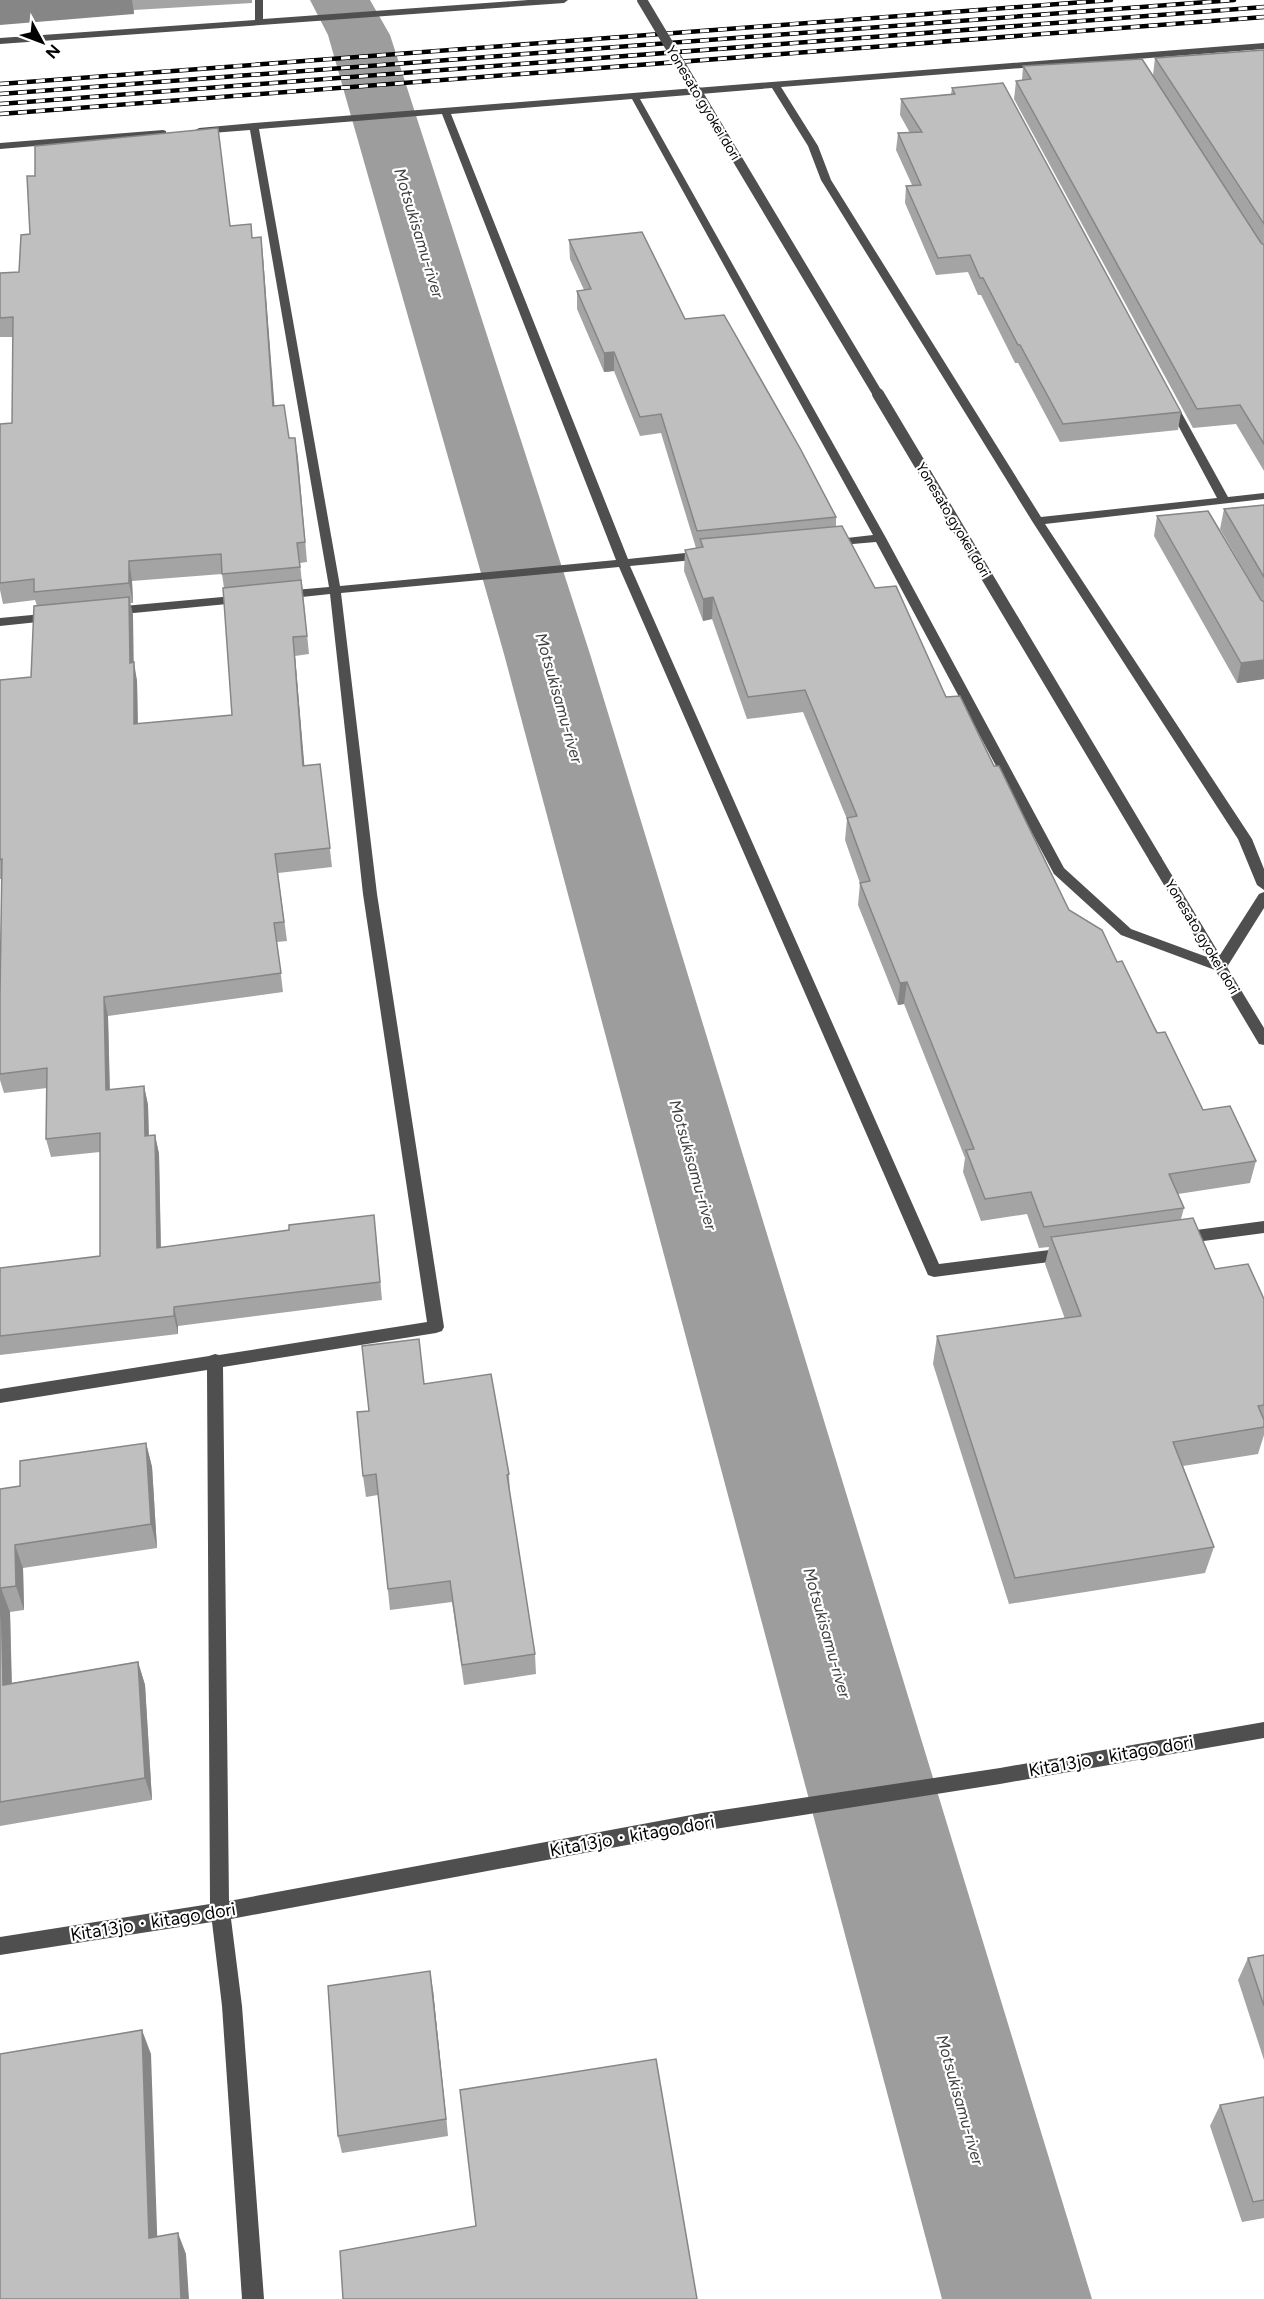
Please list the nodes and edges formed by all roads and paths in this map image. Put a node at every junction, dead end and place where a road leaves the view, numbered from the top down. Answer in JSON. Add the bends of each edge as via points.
{"nodes":[{"id":1,"x":259,"y":0,"type":"edge"},
{"id":2,"x":397,"y":0,"type":"edge"},
{"id":3,"x":564,"y":0,"type":"edge"},
{"id":4,"x":642,"y":0,"type":"edge"},
{"id":5,"x":406,"y":10,"type":"junction"},
{"id":6,"x":259,"y":22,"type":"junction"},
{"id":7,"x":0,"y":41,"type":"edge"},
{"id":8,"x":1264,"y":46,"type":"edge"},
{"id":9,"x":1133,"y":56,"type":"junction"},
{"id":10,"x":1139,"y":66,"type":"edge"},
{"id":11,"x":991,"y":68,"type":"junction"},
{"id":12,"x":996,"y":79,"type":"dead end"},
{"id":13,"x":775,"y":85,"type":"junction"},
{"id":14,"x":634,"y":97,"type":"junction"},
{"id":15,"x":446,"y":112,"type":"junction"},
{"id":16,"x":254,"y":126,"type":"junction"},
{"id":17,"x":185,"y":132,"type":"edge"},
{"id":18,"x":173,"y":133,"type":"edge"},
{"id":19,"x":0,"y":146,"type":"edge"},
{"id":20,"x":1167,"y":395,"type":"edge"},
{"id":21,"x":1264,"y":496,"type":"edge"},
{"id":22,"x":1224,"y":500,"type":"junction"},
{"id":23,"x":1038,"y":520,"type":"junction"},
{"id":24,"x":880,"y":538,"type":"junction"},
{"id":25,"x":822,"y":544,"type":"edge"},
{"id":26,"x":717,"y":553,"type":"edge"},
{"id":27,"x":623,"y":562,"type":"junction"},
{"id":28,"x":335,"y":590,"type":"junction"},
{"id":29,"x":104,"y":612,"type":"edge"},
{"id":30,"x":69,"y":615,"type":"edge"},
{"id":31,"x":0,"y":622,"type":"edge"},
{"id":32,"x":1264,"y":885,"type":"edge"},
{"id":33,"x":1264,"y":897,"type":"edge"},
{"id":34,"x":1220,"y":967,"type":"junction"},
{"id":35,"x":1264,"y":1040,"type":"edge"},
{"id":36,"x":1264,"y":1227,"type":"edge"},
{"id":37,"x":1170,"y":1240,"type":"edge"},
{"id":38,"x":1076,"y":1252,"type":"edge"},
{"id":39,"x":215,"y":1360,"type":"junction"},
{"id":40,"x":0,"y":1396,"type":"edge"},
{"id":41,"x":1264,"y":1730,"type":"edge"},
{"id":42,"x":220,"y":1912,"type":"junction"},
{"id":43,"x":0,"y":1946,"type":"edge"},
{"id":44,"x":253,"y":2299,"type":"edge"}],
"edges":[{"from":1,"to":6,"type":"street"},
{"from":2,"to":5,"type":"street"},
{"from":3,"to":5,"type":"street"},
{"from":4,"to":34,"type":"street","name":"Yonesato gyokei dori","bridge":true},
{"from":5,"to":6,"type":"street"},
{"from":6,"to":7,"type":"street"},
{"from":8,"to":9,"type":"street"},
{"from":9,"to":10,"type":"street"},
{"from":9,"to":11,"type":"street"},
{"from":11,"to":12,"type":"street"},
{"from":11,"to":13,"type":"street"},
{"from":13,"to":14,"type":"street"},
{"from":13,"to":23,"type":"street","via":[[813,146],[826,180]]},
{"from":14,"to":15,"type":"street"},
{"from":14,"to":24,"type":"street"},
{"from":15,"to":16,"type":"street"},
{"from":15,"to":27,"type":"street"},
{"from":16,"to":17,"type":"street"},
{"from":16,"to":28,"type":"street"},
{"from":18,"to":19,"type":"street"},
{"from":20,"to":22,"type":"street"},
{"from":21,"to":22,"type":"street"},
{"from":22,"to":23,"type":"street","via":[[1199,508]]},
{"from":23,"to":32,"type":"street","via":[[1245,839]]},
{"from":24,"to":25,"type":"street"},
{"from":24,"to":34,"type":"street","via":[[1059,871],[1126,932]]},
{"from":26,"to":27,"type":"street"},
{"from":27,"to":28,"type":"street"},
{"from":27,"to":38,"type":"street","via":[[934,1271]]},
{"from":28,"to":29,"type":"street"},
{"from":28,"to":39,"type":"street","via":[[370,894],[436,1327]]},
{"from":30,"to":31,"type":"street"},
{"from":33,"to":34,"type":"street"},
{"from":34,"to":35,"type":"street","name":"Yonesato gyokei dori"},
{"from":36,"to":37,"type":"street"},
{"from":39,"to":40,"type":"street"},
{"from":39,"to":42,"type":"street"},
{"from":41,"to":42,"type":"street","name":"Kita13jo・kitago dori","via":[[702,1822]]},
{"from":42,"to":43,"type":"street","name":"Kita13jo・kitago dori"},
{"from":42,"to":44,"type":"street","via":[[232,2006]]}]}
